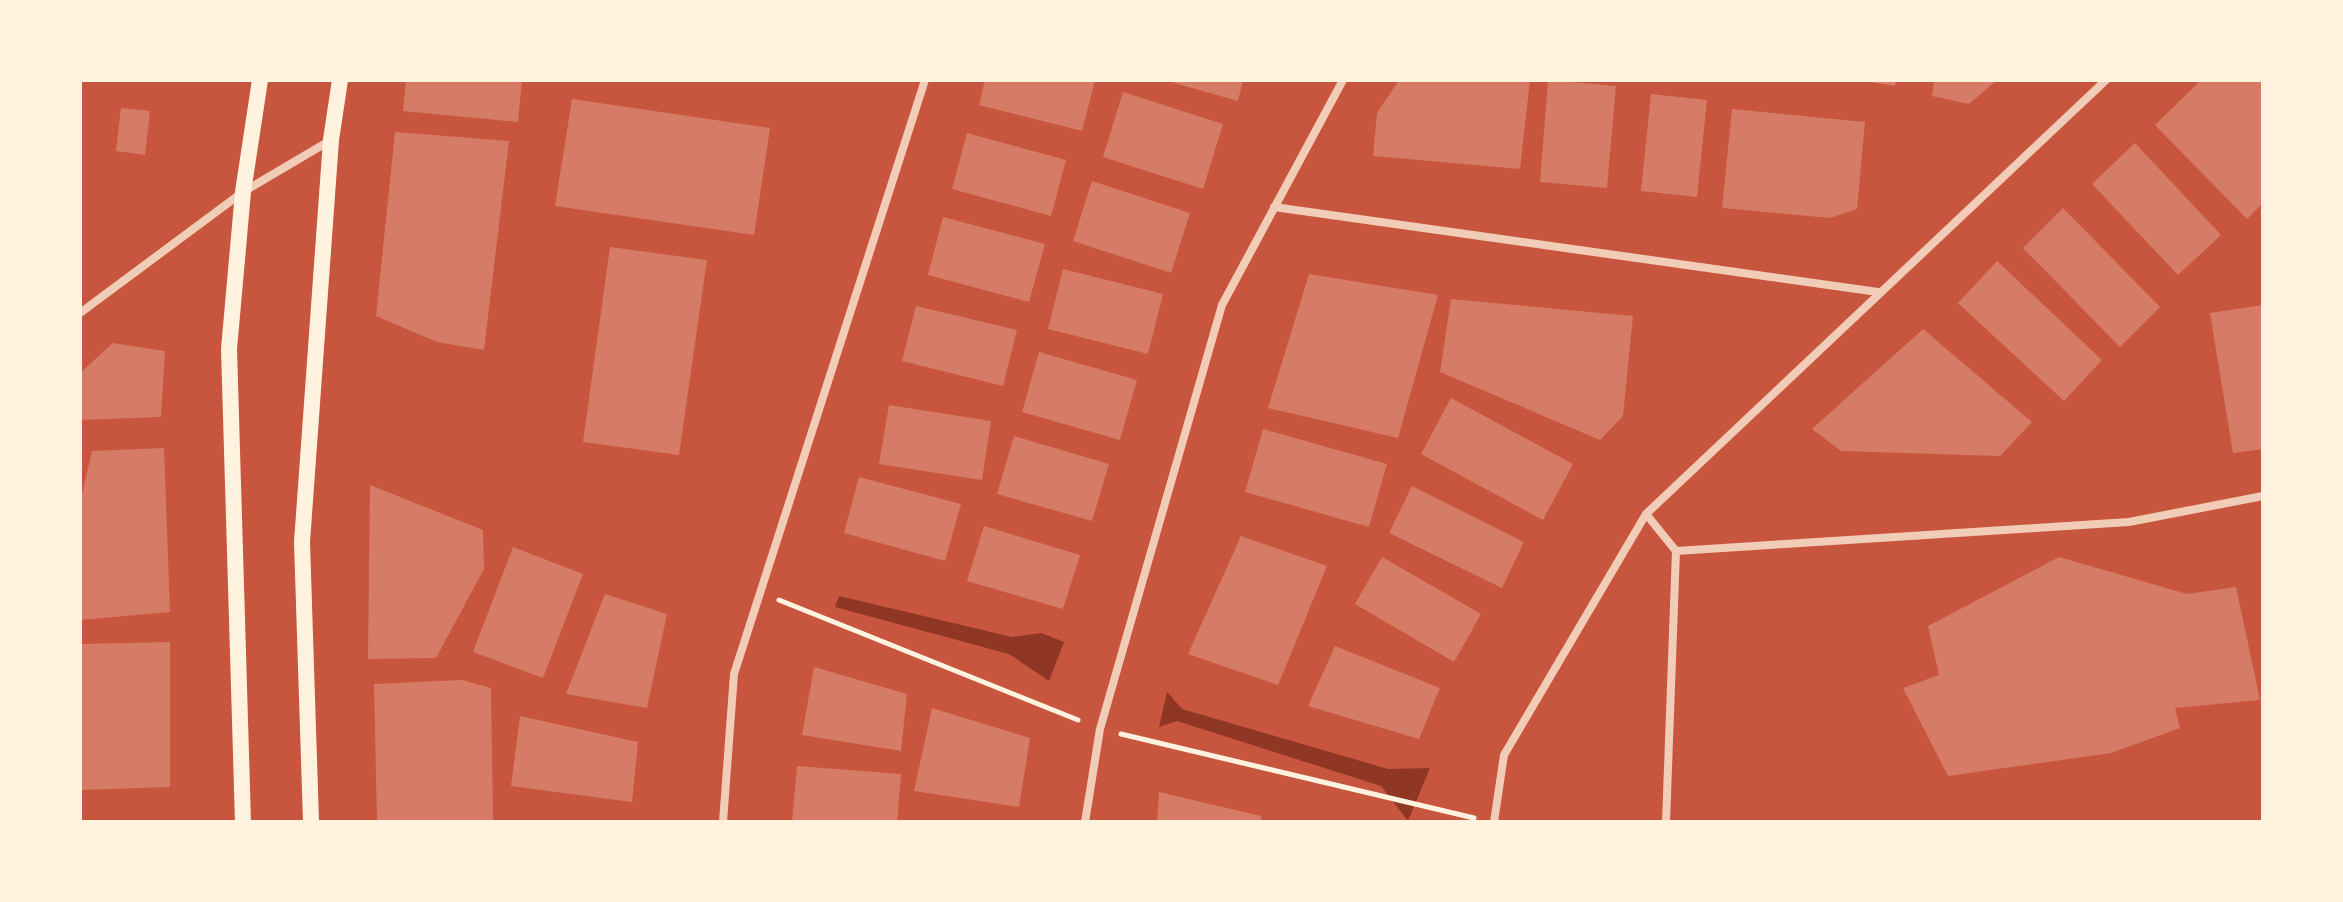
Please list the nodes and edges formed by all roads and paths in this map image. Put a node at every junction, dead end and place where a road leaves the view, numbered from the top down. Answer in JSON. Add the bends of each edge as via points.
{"nodes":[{"id":1,"x":260,"y":80,"type":"edge"},
{"id":2,"x":340,"y":80,"type":"edge"},
{"id":3,"x":925,"y":80,"type":"edge"},
{"id":4,"x":1343,"y":80,"type":"edge"},
{"id":5,"x":2106,"y":80,"type":"edge"},
{"id":6,"x":331,"y":140,"type":"junction"},
{"id":7,"x":243,"y":192,"type":"junction"},
{"id":8,"x":1274,"y":207,"type":"junction"},
{"id":9,"x":1878,"y":292,"type":"junction"},
{"id":10,"x":80,"y":313,"type":"edge"},
{"id":11,"x":2263,"y":496,"type":"edge"},
{"id":12,"x":1646,"y":514,"type":"junction"},
{"id":13,"x":1676,"y":551,"type":"junction"},
{"id":14,"x":243,"y":822,"type":"edge"},
{"id":15,"x":311,"y":822,"type":"edge"},
{"id":16,"x":723,"y":822,"type":"edge"},
{"id":17,"x":1085,"y":822,"type":"edge"},
{"id":18,"x":1494,"y":822,"type":"edge"},
{"id":19,"x":1666,"y":822,"type":"edge"}],
"edges":[{"from":1,"to":7,"type":"main road"},
{"from":2,"to":6,"type":"main road"},
{"from":3,"to":16,"type":"street","via":[[734,674]]},
{"from":4,"to":8,"type":"street"},
{"from":5,"to":9,"type":"street"},
{"from":6,"to":7,"type":"street"},
{"from":6,"to":15,"type":"main road","via":[[302,542]]},
{"from":7,"to":10,"type":"street"},
{"from":7,"to":14,"type":"main road","via":[[229,349]]},
{"from":8,"to":9,"type":"street"},
{"from":8,"to":17,"type":"street","via":[[1222,305],[1100,729]]},
{"from":9,"to":12,"type":"street"},
{"from":11,"to":13,"type":"street","via":[[2129,522]]},
{"from":12,"to":13,"type":"street"},
{"from":12,"to":18,"type":"street","via":[[1504,755]]},
{"from":13,"to":19,"type":"street"}]}
